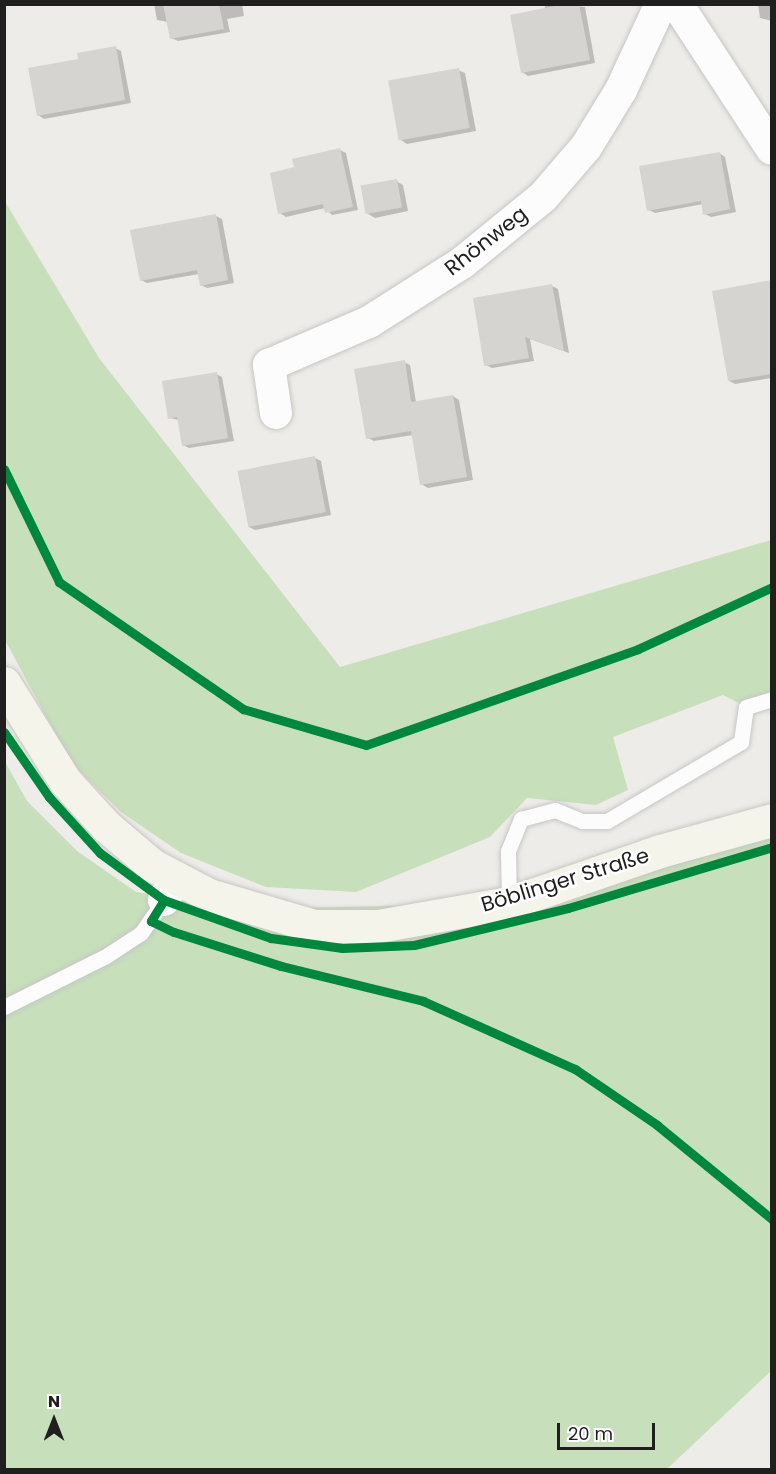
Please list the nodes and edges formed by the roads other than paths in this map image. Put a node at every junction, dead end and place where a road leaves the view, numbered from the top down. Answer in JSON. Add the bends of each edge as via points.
{"nodes":[{"id":1,"x":661,"y":4,"type":"edge"},
{"id":2,"x":677,"y":4,"type":"edge"},
{"id":3,"x":771,"y":149,"type":"edge"},
{"id":4,"x":276,"y":412,"type":"dead end"},
{"id":5,"x":4,"y":683,"type":"edge"},
{"id":6,"x":771,"y":699,"type":"edge"},
{"id":7,"x":771,"y":820,"type":"edge"},
{"id":8,"x":164,"y":881,"type":"junction"},
{"id":9,"x":508,"y":903,"type":"junction"},
{"id":10,"x":4,"y":1007,"type":"edge"}],
"edges":[{"from":1,"to":4,"type":"street","name":"Rhönweg","via":[[621,90],[586,147],[543,197],[462,263],[369,322],[269,365]]},
{"from":2,"to":3,"type":"street"},
{"from":5,"to":8,"type":"main road","name":"Böblinger Straße","via":[[65,781]]},
{"from":6,"to":9,"type":"lane","via":[[746,707],[741,742],[607,821],[582,821],[555,810],[521,819],[508,851]]},
{"from":7,"to":9,"type":"main road","name":"Böblinger Straße","via":[[660,851]]},
{"from":8,"to":9,"type":"main road","name":"Böblinger Straße","via":[[314,926],[378,926]]},
{"from":8,"to":10,"type":"lane","via":[[141,933],[106,956]]}]}
